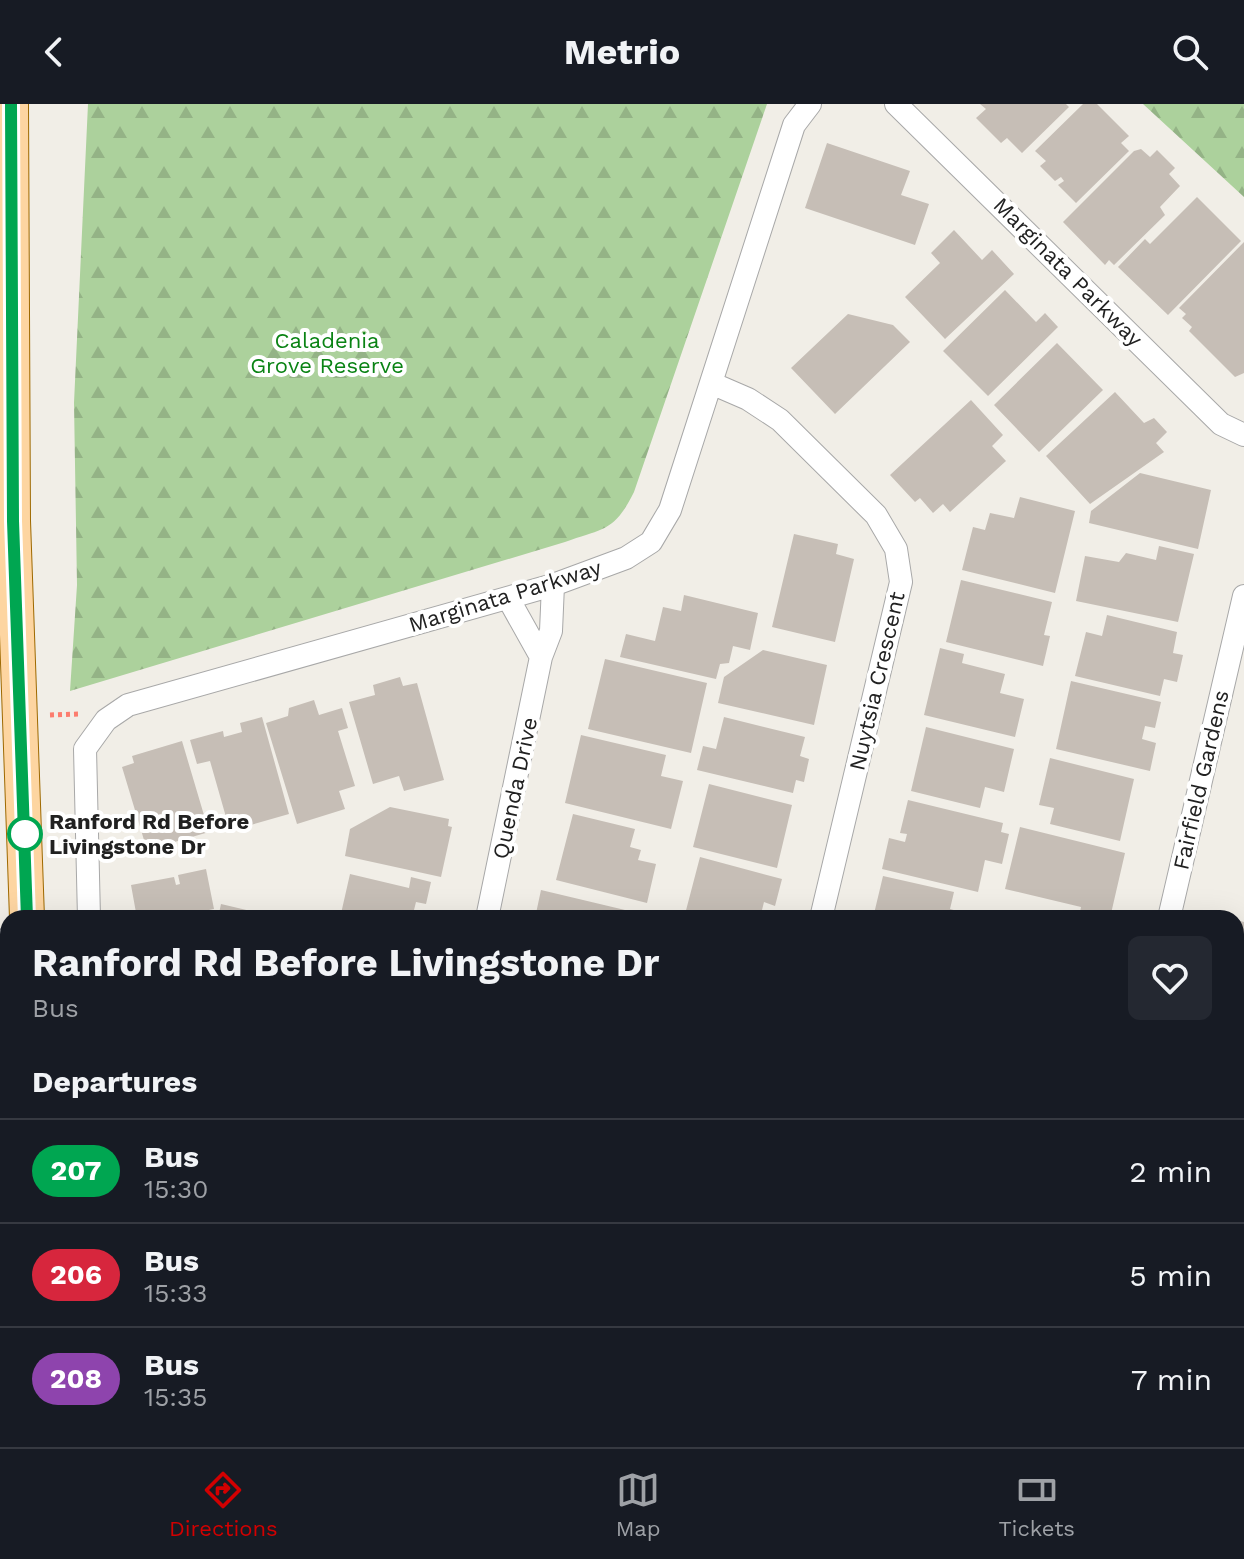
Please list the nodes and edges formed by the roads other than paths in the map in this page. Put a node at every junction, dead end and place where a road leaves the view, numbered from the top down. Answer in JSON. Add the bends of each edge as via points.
{"nodes":[{"id":1,"x":11,"y":104,"type":"edge"},
{"id":2,"x":810,"y":104,"type":"edge"},
{"id":3,"x":896,"y":104,"type":"edge"},
{"id":4,"x":711,"y":383,"type":"junction"},
{"id":5,"x":1244,"y":435,"type":"edge"},
{"id":6,"x":553,"y":585,"type":"junction"},
{"id":7,"x":1244,"y":596,"type":"edge"},
{"id":8,"x":508,"y":598,"type":"junction"},
{"id":9,"x":541,"y":657,"type":"junction"},
{"id":10,"x":26,"y":883,"type":"junction"},
{"id":11,"x":18,"y":910,"type":"edge"},
{"id":12,"x":27,"y":910,"type":"edge"},
{"id":13,"x":89,"y":910,"type":"edge"},
{"id":14,"x":489,"y":910,"type":"edge"},
{"id":15,"x":823,"y":910,"type":"edge"},
{"id":16,"x":1171,"y":910,"type":"edge"}],
"edges":[{"from":1,"to":10,"type":"main road","via":[[13,521]]},
{"from":2,"to":4,"type":"street","name":"Marginata Parkway","via":[[794,125]]},
{"from":3,"to":5,"type":"street","name":"Marginata Parkway","via":[[1221,424]]},
{"from":4,"to":6,"type":"street","name":"Marginata Parkway","via":[[670,510],[651,542],[626,558]]},
{"from":4,"to":15,"type":"street","name":"Nuytsia Crescent","via":[[780,420],[876,515],[896,549],[901,582]]},
{"from":6,"to":8,"type":"street","name":"Marginata Parkway"},
{"from":6,"to":9,"type":"street","name":"Quenda Drive","via":[[551,631]]},
{"from":7,"to":16,"type":"street","name":"Fairfield Gardens"},
{"from":8,"to":9,"type":"street"},
{"from":8,"to":13,"type":"street","name":"Marginata Parkway","via":[[128,705],[106,720],[85,749]]},
{"from":9,"to":14,"type":"street","name":"Quenda Drive"},
{"from":10,"to":11,"type":"street"},
{"from":10,"to":12,"type":"main road"}]}
